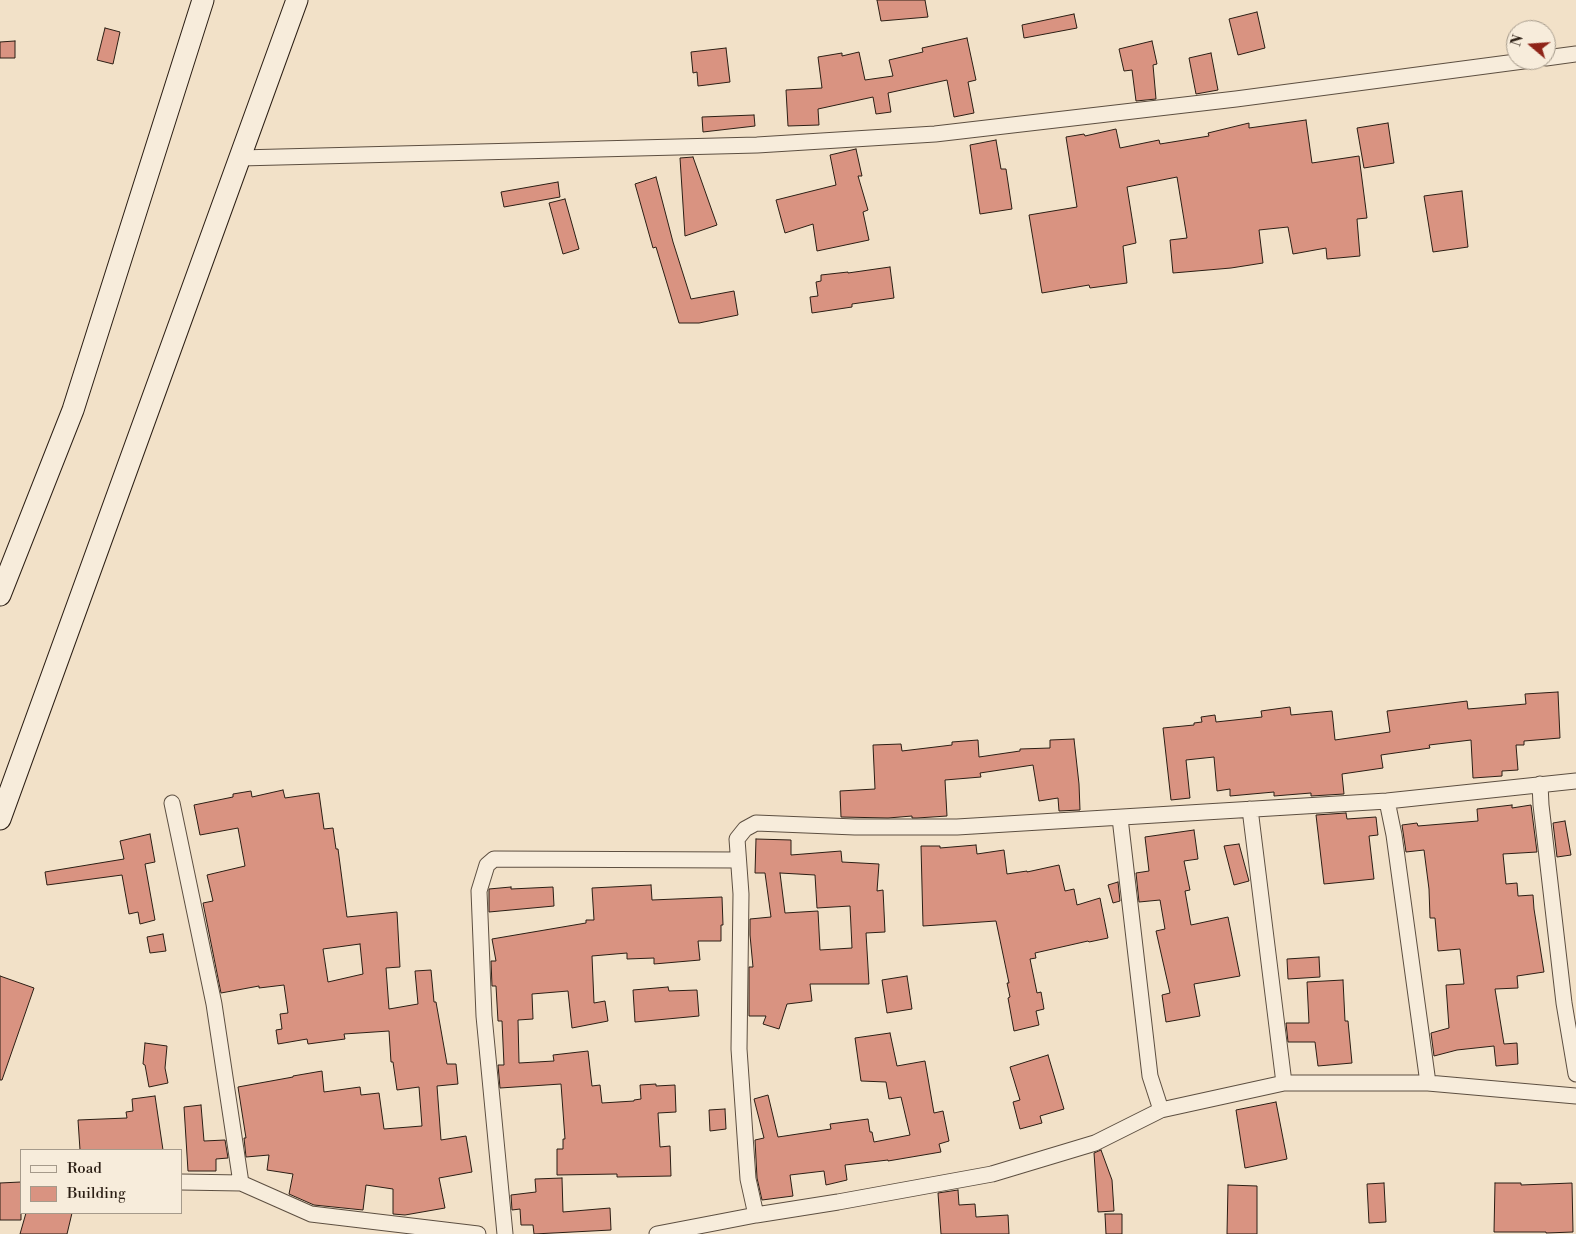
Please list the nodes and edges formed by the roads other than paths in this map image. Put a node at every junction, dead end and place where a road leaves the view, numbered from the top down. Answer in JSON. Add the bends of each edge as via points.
{"nodes":[{"id":1,"x":204,"y":0,"type":"edge"},
{"id":2,"x":297,"y":0,"type":"edge"},
{"id":3,"x":1576,"y":54,"type":"edge"},
{"id":4,"x":1556,"y":57,"type":"edge"},
{"id":5,"x":1506,"y":63,"type":"edge"},
{"id":6,"x":240,"y":158,"type":"junction"},
{"id":7,"x":0,"y":595,"type":"edge"},
{"id":8,"x":1576,"y":781,"type":"edge"},
{"id":9,"x":1540,"y":784,"type":"junction"},
{"id":10,"x":6,"y":786,"type":"edge"},
{"id":11,"x":1387,"y":801,"type":"junction"},
{"id":12,"x":172,"y":803,"type":"dead end"},
{"id":13,"x":1250,"y":809,"type":"junction"},
{"id":14,"x":1120,"y":818,"type":"junction"},
{"id":15,"x":0,"y":819,"type":"edge"},
{"id":16,"x":738,"y":860,"type":"junction"},
{"id":17,"x":1576,"y":1074,"type":"edge"},
{"id":18,"x":1284,"y":1083,"type":"junction"},
{"id":19,"x":1428,"y":1083,"type":"junction"},
{"id":20,"x":1576,"y":1096,"type":"edge"},
{"id":21,"x":1161,"y":1110,"type":"junction"},
{"id":22,"x":182,"y":1182,"type":"edge"},
{"id":23,"x":241,"y":1183,"type":"junction"},
{"id":24,"x":756,"y":1214,"type":"junction"},
{"id":25,"x":478,"y":1234,"type":"edge"},
{"id":26,"x":504,"y":1234,"type":"edge"},
{"id":27,"x":657,"y":1234,"type":"edge"}],
"edges":[{"from":1,"to":7,"type":"main road","via":[[73,410]]},
{"from":2,"to":6,"type":"main road"},
{"from":3,"to":4,"type":"street"},
{"from":5,"to":6,"type":"street","via":[[1236,100],[935,134],[757,145]]},
{"from":6,"to":10,"type":"main road"},
{"from":8,"to":9,"type":"street"},
{"from":9,"to":11,"type":"street"},
{"from":9,"to":17,"type":"street","via":[[1564,1003]]},
{"from":10,"to":15,"type":"main road"},
{"from":11,"to":13,"type":"street"},
{"from":11,"to":19,"type":"street"},
{"from":12,"to":23,"type":"street","via":[[214,1004]]},
{"from":13,"to":14,"type":"street"},
{"from":13,"to":18,"type":"street"},
{"from":14,"to":16,"type":"street","via":[[957,828],[855,828],[756,823],[737,839]]},
{"from":14,"to":21,"type":"street","via":[[1150,1076]]},
{"from":16,"to":24,"type":"street","via":[[742,894],[739,1049],[748,1179]]},
{"from":16,"to":26,"type":"street","via":[[494,859],[488,865],[479,891],[484,1016]]},
{"from":18,"to":19,"type":"street"},
{"from":18,"to":21,"type":"street"},
{"from":19,"to":20,"type":"street"},
{"from":21,"to":24,"type":"street","via":[[1095,1143],[992,1174]]},
{"from":22,"to":23,"type":"street"},
{"from":23,"to":25,"type":"street","via":[[311,1214]]},
{"from":24,"to":27,"type":"street"}]}
